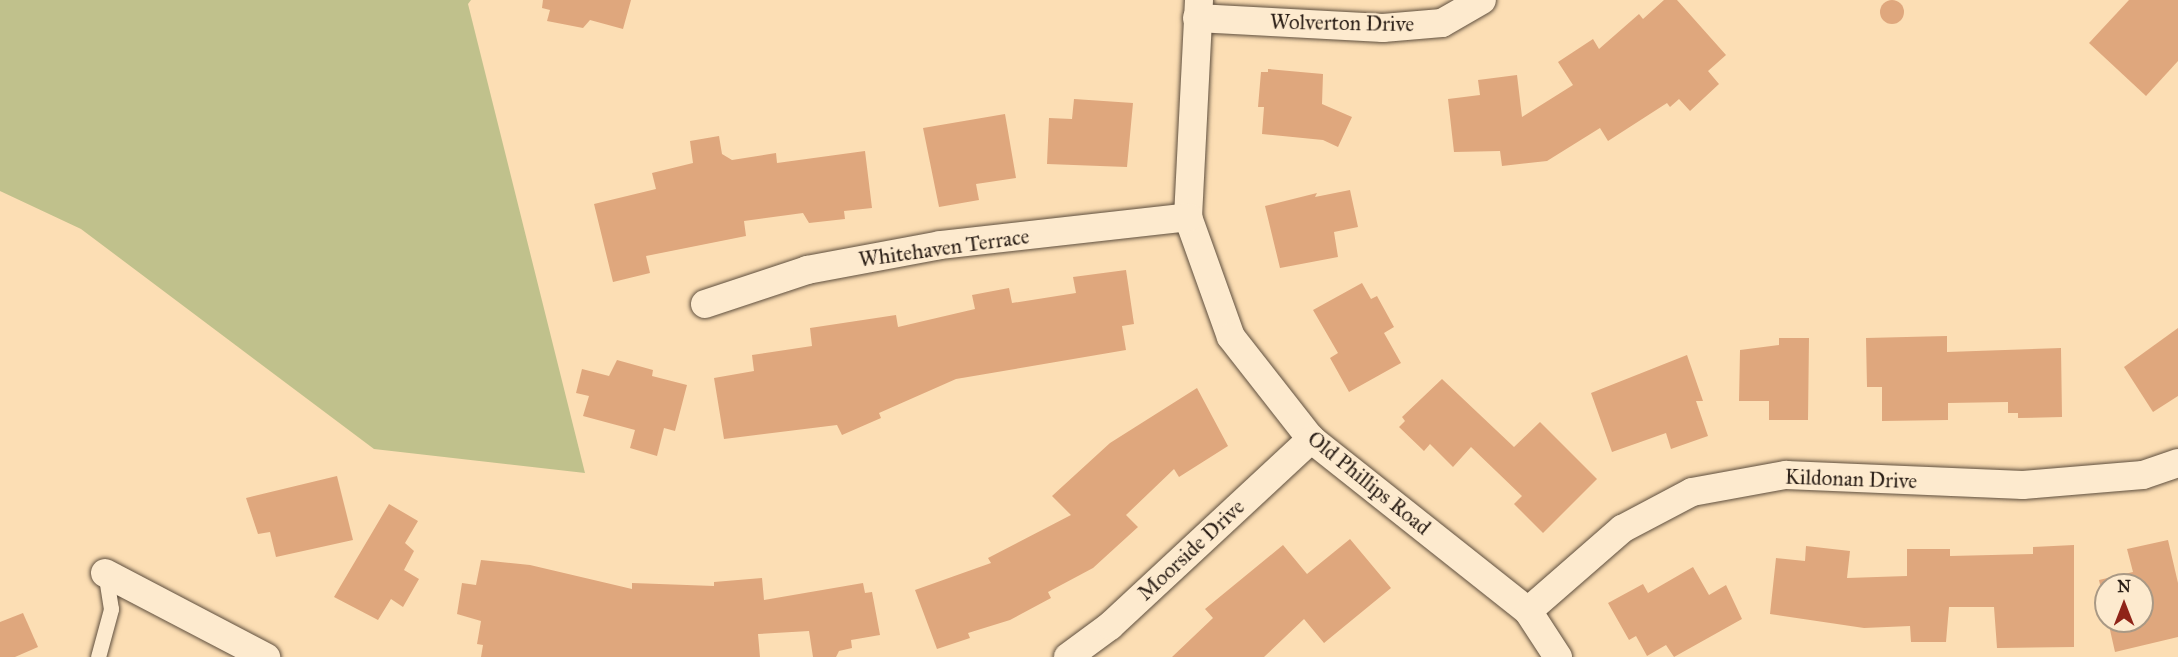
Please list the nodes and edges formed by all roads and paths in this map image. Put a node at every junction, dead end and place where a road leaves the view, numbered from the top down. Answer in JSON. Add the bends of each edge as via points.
{"nodes":[{"id":1,"x":1482,"y":0,"type":"edge"},
{"id":2,"x":1198,"y":9,"type":"edge"},
{"id":3,"x":1188,"y":217,"type":"junction"},
{"id":4,"x":705,"y":304,"type":"dead end"},
{"id":5,"x":1311,"y":439,"type":"junction"},
{"id":6,"x":2178,"y":463,"type":"edge"},
{"id":7,"x":105,"y":573,"type":"joint"},
{"id":8,"x":1528,"y":611,"type":"junction"},
{"id":9,"x":98,"y":657,"type":"edge"},
{"id":10,"x":266,"y":657,"type":"edge"},
{"id":11,"x":1068,"y":657,"type":"edge"},
{"id":12,"x":1558,"y":657,"type":"edge"}],
"edges":[{"from":1,"to":2,"type":"street","name":"Wolverton Drive","via":[[1442,23],[1383,28]]},
{"from":2,"to":3,"type":"street","name":"Old Phillips Road"},
{"from":3,"to":4,"type":"street","name":"Whitehaven Terrace","via":[[929,247],[807,270]]},
{"from":3,"to":5,"type":"street","name":"Old Phillips Road","via":[[1231,337]]},
{"from":5,"to":8,"type":"street","name":"Old Phillips Road"},
{"from":5,"to":11,"type":"street","name":"Moorside Drive","via":[[1110,626]]},
{"from":6,"to":8,"type":"street","name":"Kildonan Drive","via":[[2143,475],[2023,485],[1786,475],[1692,492],[1622,529]]},
{"from":7,"to":9,"type":"lane","via":[[111,609]]},
{"from":7,"to":10,"type":"street"},
{"from":8,"to":12,"type":"street","name":"Old Phillips Road"}]}
